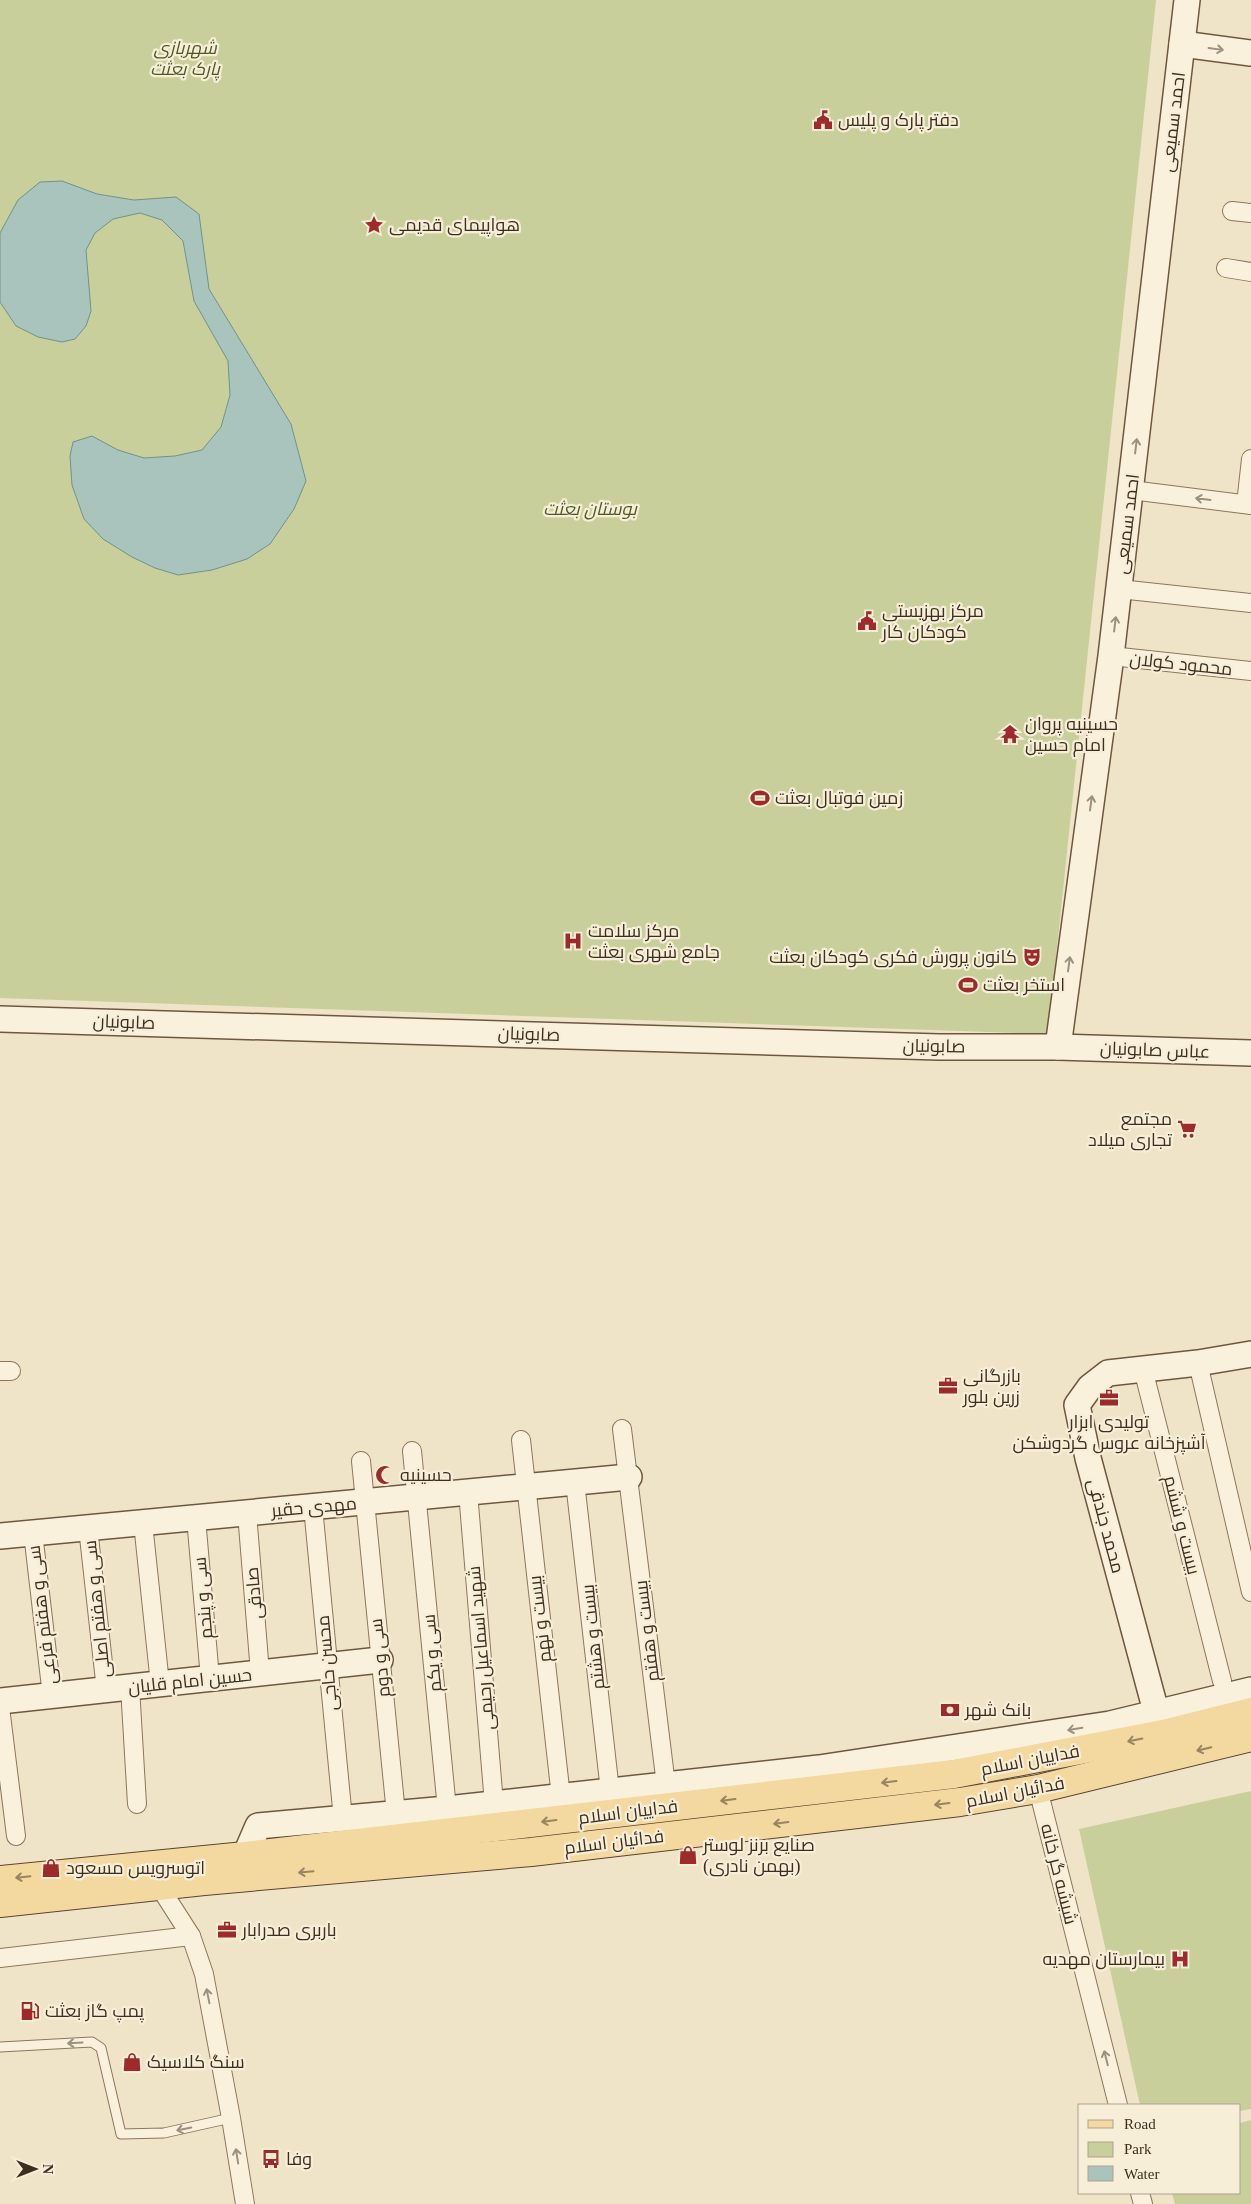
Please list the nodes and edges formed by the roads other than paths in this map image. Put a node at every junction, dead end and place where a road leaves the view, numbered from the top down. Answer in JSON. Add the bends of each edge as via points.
{"nodes":[{"id":1,"x":1187,"y":0,"type":"edge"},
{"id":2,"x":1182,"y":44,"type":"junction"},
{"id":3,"x":1251,"y":53,"type":"edge"},
{"id":4,"x":1232,"y":211,"type":"dead end"},
{"id":5,"x":1251,"y":213,"type":"edge"},
{"id":6,"x":1226,"y":268,"type":"dead end"},
{"id":7,"x":1251,"y":272,"type":"edge"},
{"id":8,"x":1251,"y":459,"type":"edge"},
{"id":9,"x":1131,"y":490,"type":"junction"},
{"id":10,"x":1248,"y":504,"type":"edge"},
{"id":11,"x":1119,"y":589,"type":"junction"},
{"id":12,"x":1251,"y":603,"type":"edge"},
{"id":13,"x":1111,"y":656,"type":"junction"},
{"id":14,"x":1251,"y":671,"type":"edge"},
{"id":15,"x":0,"y":1019,"type":"edge"},
{"id":16,"x":1058,"y":1047,"type":"junction"},
{"id":17,"x":1251,"y":1054,"type":"edge"},
{"id":18,"x":1251,"y":1355,"type":"edge"},
{"id":19,"x":1198,"y":1363,"type":"junction"},
{"id":20,"x":1142,"y":1369,"type":"junction"},
{"id":21,"x":622,"y":1429,"type":"dead end"},
{"id":22,"x":521,"y":1440,"type":"dead end"},
{"id":23,"x":412,"y":1451,"type":"dead end"},
{"id":24,"x":360,"y":1461,"type":"dead end"},
{"id":25,"x":629,"y":1477,"type":"junction"},
{"id":26,"x":575,"y":1482,"type":"junction"},
{"id":27,"x":525,"y":1487,"type":"junction"},
{"id":28,"x":468,"y":1492,"type":"junction"},
{"id":29,"x":418,"y":1497,"type":"junction"},
{"id":30,"x":364,"y":1502,"type":"junction"},
{"id":31,"x":313,"y":1507,"type":"junction"},
{"id":32,"x":247,"y":1513,"type":"junction"},
{"id":33,"x":196,"y":1518,"type":"junction"},
{"id":34,"x":143,"y":1523,"type":"junction"},
{"id":35,"x":88,"y":1528,"type":"junction"},
{"id":36,"x":33,"y":1533,"type":"junction"},
{"id":37,"x":0,"y":1536,"type":"edge"},
{"id":38,"x":1251,"y":1592,"type":"edge"},
{"id":39,"x":380,"y":1660,"type":"junction"},
{"id":40,"x":327,"y":1666,"type":"junction"},
{"id":41,"x":260,"y":1673,"type":"junction"},
{"id":42,"x":210,"y":1678,"type":"junction"},
{"id":43,"x":1222,"y":1681,"type":"dead end"},
{"id":44,"x":160,"y":1684,"type":"junction"},
{"id":45,"x":130,"y":1687,"type":"junction"},
{"id":46,"x":106,"y":1690,"type":"junction"},
{"id":47,"x":1251,"y":1690,"type":"edge"},
{"id":48,"x":52,"y":1696,"type":"junction"},
{"id":49,"x":0,"y":1701,"type":"edge"},
{"id":50,"x":0,"y":1707,"type":"edge"},
{"id":51,"x":1251,"y":1712,"type":"edge"},
{"id":52,"x":1160,"y":1724,"type":"junction"},
{"id":53,"x":1251,"y":1737,"type":"edge"},
{"id":54,"x":951,"y":1761,"type":"junction"},
{"id":55,"x":666,"y":1785,"type":"junction"},
{"id":56,"x":1038,"y":1789,"type":"junction"},
{"id":57,"x":610,"y":1791,"type":"junction"},
{"id":58,"x":561,"y":1797,"type":"junction"},
{"id":59,"x":137,"y":1804,"type":"dead end"},
{"id":60,"x":494,"y":1804,"type":"junction"},
{"id":61,"x":447,"y":1809,"type":"junction"},
{"id":62,"x":396,"y":1814,"type":"junction"},
{"id":63,"x":343,"y":1819,"type":"junction"},
{"id":64,"x":16,"y":1836,"type":"dead end"},
{"id":65,"x":294,"y":1850,"type":"junction"},
{"id":66,"x":531,"y":1852,"type":"junction"},
{"id":67,"x":245,"y":1856,"type":"junction"},
{"id":68,"x":0,"y":1880,"type":"edge"},
{"id":69,"x":159,"y":1886,"type":"junction"},
{"id":70,"x":0,"y":1903,"type":"edge"},
{"id":71,"x":192,"y":1936,"type":"junction"},
{"id":72,"x":0,"y":1958,"type":"edge"},
{"id":73,"x":0,"y":2047,"type":"edge"},
{"id":74,"x":1118,"y":2104,"type":"edge"},
{"id":75,"x":231,"y":2118,"type":"junction"},
{"id":76,"x":244,"y":2204,"type":"edge"}],
"edges":[{"from":1,"to":2,"type":"street","name":"احمد سمیعی"},
{"from":2,"to":3,"type":"street","one_way":true},
{"from":9,"to":2,"type":"street","name":"احمد سمیعی","one_way":true},
{"from":4,"to":5,"type":"street"},
{"from":6,"to":7,"type":"street"},
{"from":8,"to":10,"type":"street"},
{"from":10,"to":9,"type":"street","one_way":true},
{"from":9,"to":11,"type":"street","name":"احمد سمیعی"},
{"from":11,"to":12,"type":"street"},
{"from":13,"to":11,"type":"street","name":"احمد سمیعی","one_way":true},
{"from":13,"to":14,"type":"street","name":"محمود کولان"},
{"from":16,"to":13,"type":"street","name":"احمد سمیعی","one_way":true},
{"from":15,"to":16,"type":"street","name":"صابونیان"},
{"from":16,"to":17,"type":"street","name":"عباس صابونیان"},
{"from":18,"to":19,"type":"street","name":"محمد جندقی"},
{"from":19,"to":20,"type":"street","name":"محمد جندقی"},
{"from":19,"to":38,"type":"street"},
{"from":20,"to":43,"type":"street","name":"بیست و ششم"},
{"from":20,"to":52,"type":"street","name":"محمد جندقی","via":[[1108,1373],[1090,1387],[1077,1405],[1088,1458]]},
{"from":21,"to":25,"type":"street","name":"بیست و هفتم"},
{"from":22,"to":27,"type":"street","name":"بیست و نهم"},
{"from":23,"to":29,"type":"street","name":"سی و یکم"},
{"from":24,"to":30,"type":"street","name":"سی و دوم"},
{"from":25,"to":26,"type":"street","name":"مهدی حقیر"},
{"from":25,"to":55,"type":"street","name":"بیست و هفتم"},
{"from":26,"to":27,"type":"street","name":"مهدی حقیر"},
{"from":26,"to":57,"type":"street","name":"بیست و هشتم"},
{"from":27,"to":28,"type":"street","name":"مهدی حقیر"},
{"from":27,"to":58,"type":"street","name":"بیست و نهم"},
{"from":28,"to":29,"type":"street","name":"مهدی حقیر"},
{"from":28,"to":60,"type":"street","name":"شهید اسماعیل رحیمی"},
{"from":29,"to":30,"type":"street","name":"مهدی حقیر"},
{"from":29,"to":61,"type":"street","name":"سی و یکم"},
{"from":30,"to":31,"type":"street","name":"مهدی حقیر"},
{"from":30,"to":39,"type":"street","name":"سی و دوم"},
{"from":31,"to":32,"type":"street","name":"مهدی حقیر"},
{"from":31,"to":40,"type":"street","name":"محسن حاجی"},
{"from":32,"to":33,"type":"street","name":"مهدی حقیر"},
{"from":32,"to":41,"type":"street","name":"صادقی"},
{"from":33,"to":34,"type":"street","name":"مهدی حقیر"},
{"from":33,"to":42,"type":"street","name":"سی و پنجم"},
{"from":34,"to":35,"type":"street","name":"مهدی حقیر"},
{"from":34,"to":44,"type":"street"},
{"from":35,"to":36,"type":"street","name":"مهدی حقیر"},
{"from":35,"to":46,"type":"street","name":"سی و هفتم اصلی"},
{"from":36,"to":37,"type":"street","name":"مهدی حقیر"},
{"from":36,"to":48,"type":"street","name":"سی و هفتم فرعی"},
{"from":39,"to":40,"type":"street","name":"حسین امام قلیان"},
{"from":39,"to":62,"type":"street","name":"سی و دوم"},
{"from":40,"to":41,"type":"street","name":"حسین امام قلیان"},
{"from":40,"to":63,"type":"street","name":"محسن حاجی"},
{"from":41,"to":42,"type":"street","name":"حسین امام قلیان"},
{"from":42,"to":44,"type":"street","name":"حسین امام قلیان"},
{"from":44,"to":45,"type":"street","name":"حسین امام قلیان"},
{"from":45,"to":46,"type":"street","name":"حسین امام قلیان"},
{"from":45,"to":59,"type":"street"},
{"from":46,"to":48,"type":"street","name":"حسین امام قلیان"},
{"from":47,"to":52,"type":"street"},
{"from":48,"to":49,"type":"street","name":"حسین امام قلیان"},
{"from":50,"to":64,"type":"street"},
{"from":51,"to":52,"type":"main road","name":"فداییان اسلام"},
{"from":52,"to":54,"type":"main road","name":"فداییان اسلام","one_way":true},
{"from":53,"to":56,"type":"main road","name":"فدائیان اسلام","one_way":true},
{"from":54,"to":55,"type":"street","via":[[819,1768]]},
{"from":54,"to":65,"type":"main road","name":"فداییان اسلام","one_way":true},
{"from":55,"to":57,"type":"street"},
{"from":56,"to":66,"type":"main road","name":"فدائیان اسلام","one_way":true,"via":[[960,1802]]},
{"from":74,"to":56,"type":"street","name":"شیشه گر خانه","one_way":true},
{"from":57,"to":58,"type":"street"},
{"from":58,"to":60,"type":"street"},
{"from":60,"to":61,"type":"street"},
{"from":61,"to":62,"type":"street"},
{"from":62,"to":63,"type":"street"},
{"from":63,"to":67,"type":"street","via":[[258,1826]]},
{"from":65,"to":66,"type":"main road","via":[[336,1855],[501,1848]]},
{"from":65,"to":67,"type":"main road","name":"فداییان اسلام"},
{"from":66,"to":69,"type":"main road","name":"فدائیان اسلام","one_way":true},
{"from":67,"to":68,"type":"main road","name":"فداییان اسلام","one_way":true},
{"from":69,"to":70,"type":"main road","name":"فدائیان اسلام"},
{"from":69,"to":71,"type":"street"},
{"from":71,"to":72,"type":"street"},
{"from":75,"to":71,"type":"street","one_way":true,"via":[[204,1974]]},
{"from":75,"to":73,"type":"lane","one_way":true,"via":[[164,2133],[121,2134],[101,2048],[92,2042]]},
{"from":76,"to":75,"type":"street","one_way":true}]}
